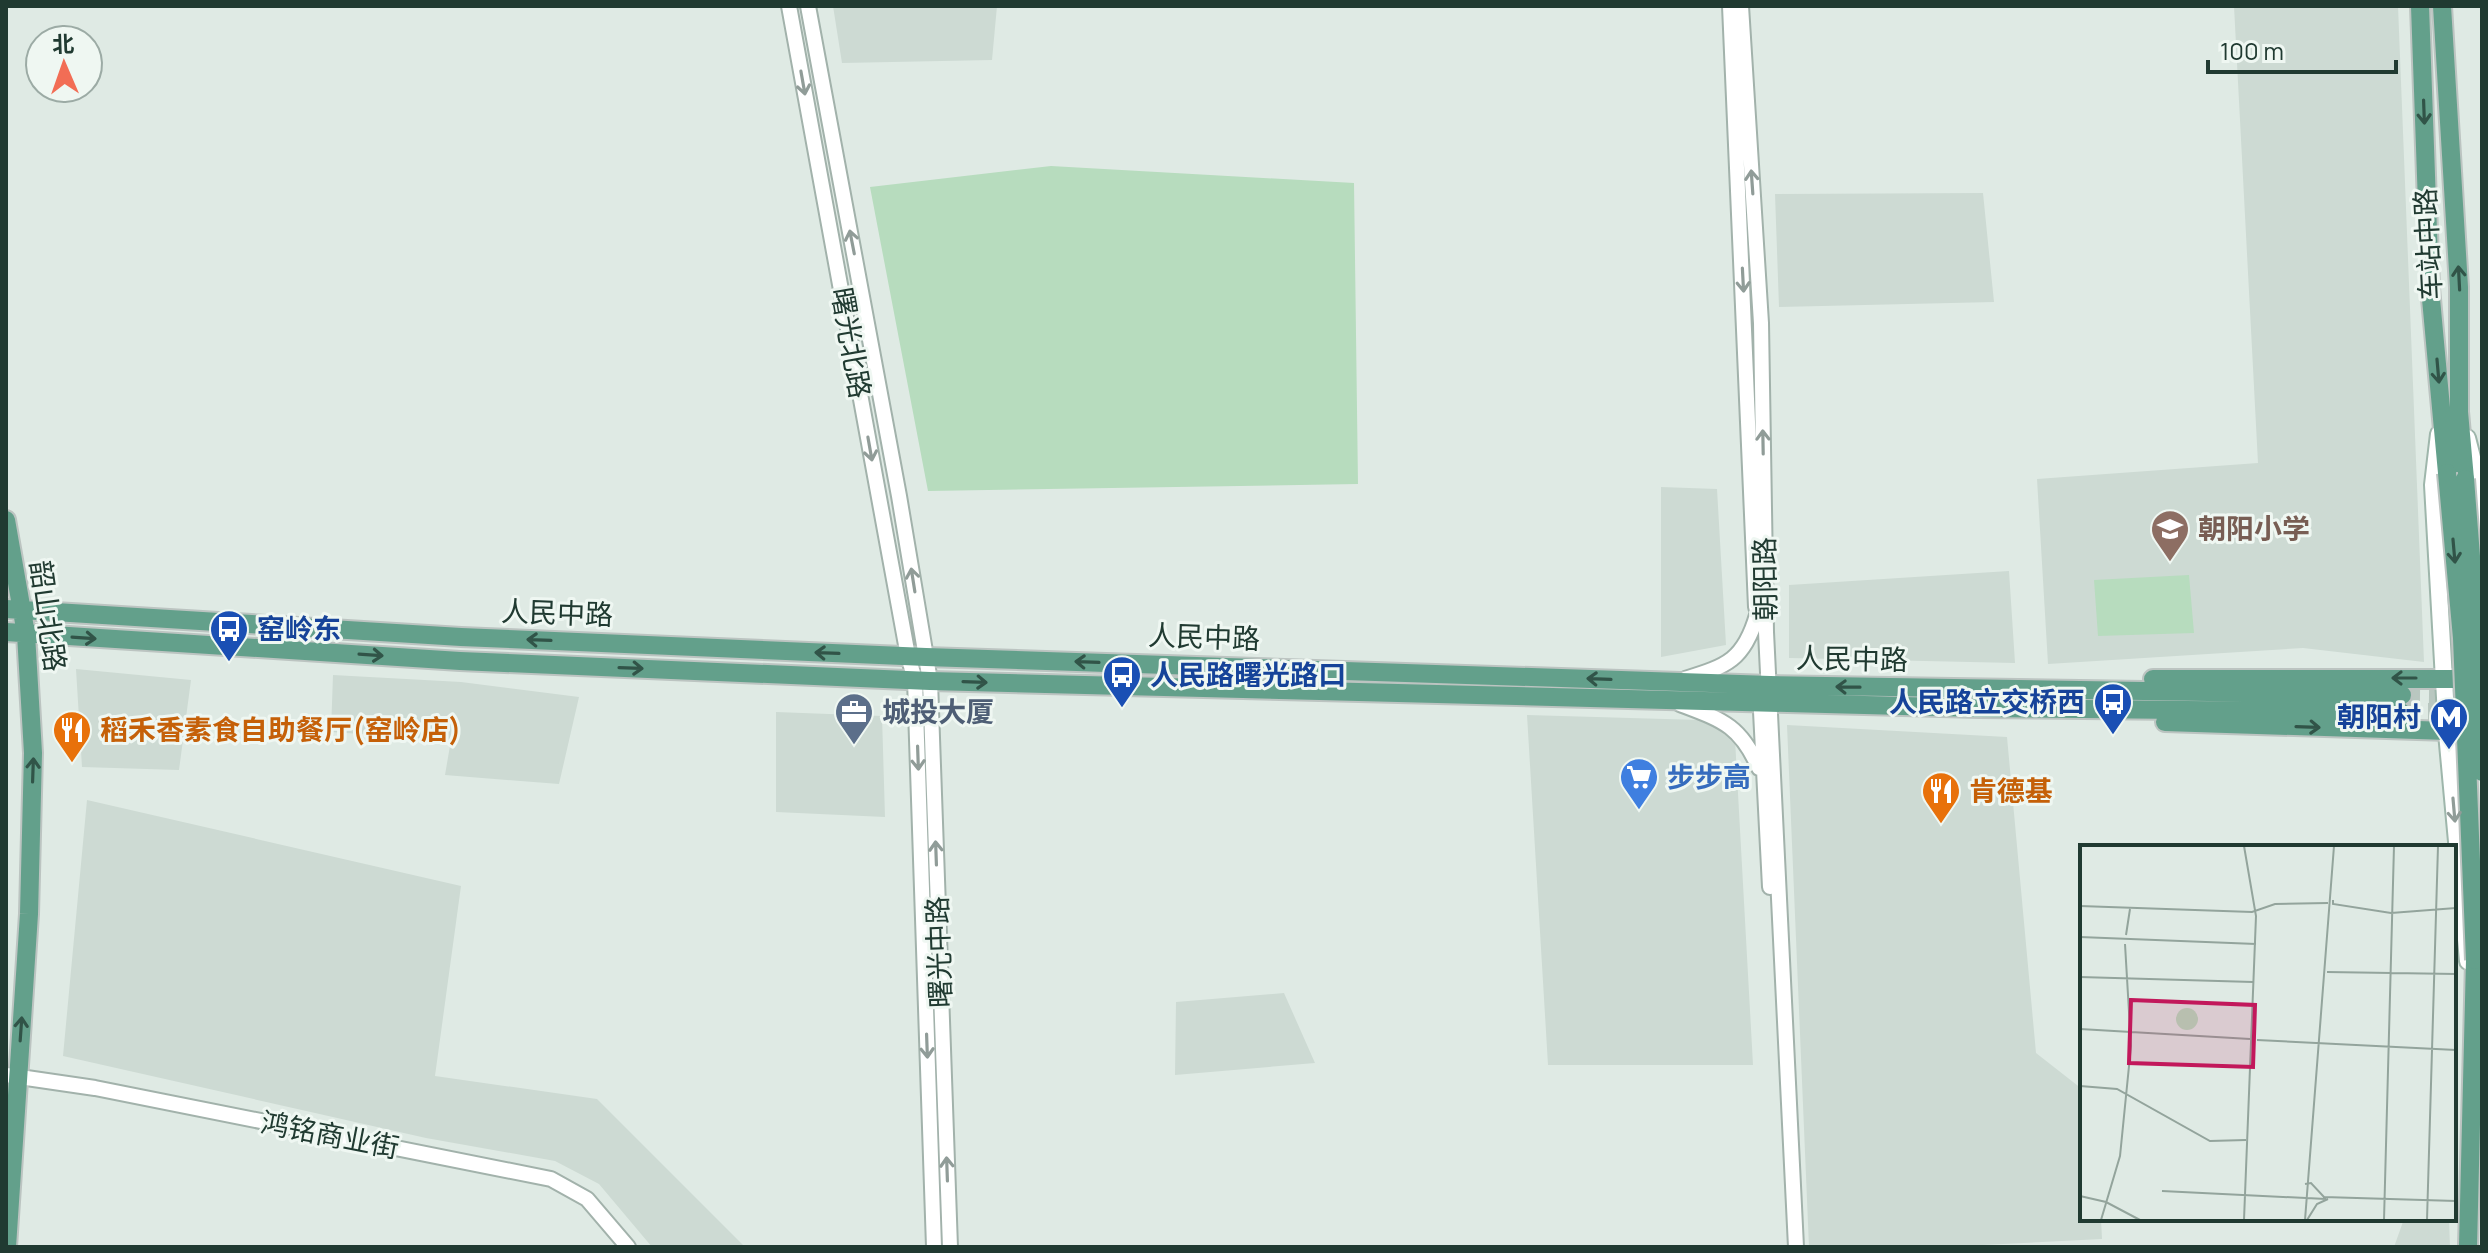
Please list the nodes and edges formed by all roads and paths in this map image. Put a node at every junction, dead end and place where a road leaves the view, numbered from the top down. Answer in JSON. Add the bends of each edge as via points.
{"nodes":[{"id":1,"x":789,"y":6,"type":"edge"},
{"id":2,"x":808,"y":6,"type":"edge"},
{"id":3,"x":1730,"y":6,"type":"edge"},
{"id":4,"x":1741,"y":6,"type":"edge"},
{"id":5,"x":2420,"y":6,"type":"edge"},
{"id":6,"x":2442,"y":6,"type":"edge"},
{"id":7,"x":2450,"y":412,"type":"junction"},
{"id":8,"x":6,"y":520,"type":"edge"},
{"id":9,"x":2482,"y":551,"type":"edge"},
{"id":10,"x":13,"y":610,"type":"edge"},
{"id":11,"x":1757,"y":615,"type":"junction"},
{"id":12,"x":6,"y":632,"type":"edge"},
{"id":13,"x":26,"y":634,"type":"junction"},
{"id":14,"x":917,"y":657,"type":"junction"},
{"id":15,"x":2444,"y":678,"type":"junction"},
{"id":16,"x":2482,"y":679,"type":"edge"},
{"id":17,"x":923,"y":680,"type":"junction"},
{"id":18,"x":1677,"y":682,"type":"junction"},
{"id":19,"x":1969,"y":689,"type":"junction"},
{"id":20,"x":1765,"y":693,"type":"junction"},
{"id":21,"x":1668,"y":700,"type":"junction"},
{"id":22,"x":1979,"y":708,"type":"junction"},
{"id":23,"x":2482,"y":732,"type":"edge"},
{"id":24,"x":2447,"y":733,"type":"junction"},
{"id":25,"x":2482,"y":772,"type":"edge"},
{"id":26,"x":1764,"y":782,"type":"junction"},
{"id":27,"x":2475,"y":1017,"type":"junction"},
{"id":28,"x":12,"y":1076,"type":"edge"},
{"id":29,"x":7,"y":1247,"type":"edge"},
{"id":30,"x":628,"y":1247,"type":"edge"},
{"id":31,"x":934,"y":1247,"type":"edge"},
{"id":32,"x":950,"y":1247,"type":"edge"},
{"id":33,"x":1788,"y":1247,"type":"edge"},
{"id":34,"x":1796,"y":1247,"type":"edge"},
{"id":35,"x":2468,"y":1247,"type":"edge"}],
"edges":[{"from":1,"to":14,"type":"street","name":"曙光北路","one_way":true},
{"from":14,"to":2,"type":"street","name":"曙光北路","one_way":true,"via":[[899,496]]},
{"from":3,"to":11,"type":"street","name":"朝阳路","one_way":true},
{"from":20,"to":4,"type":"street","name":"朝阳路","one_way":true,"via":[[1761,323]]},
{"from":5,"to":7,"type":"main road","name":"车站中路","one_way":true,"via":[[2430,288]]},
{"from":7,"to":6,"type":"main road","name":"车站中路","one_way":true,"via":[[2459,287]]},
{"from":7,"to":9,"type":"main road","via":[[2477,477]]},
{"from":7,"to":15,"type":"main road","via":[[2433,485]]},
{"from":7,"to":25,"type":"main road","name":"车站中路","bridge":true,"via":[[2465,479]]},
{"from":7,"to":27,"type":"main road","name":"车站中路","one_way":true,"bridge":true,"via":[[2447,473],[2462,638]]},
{"from":8,"to":10,"type":"main road","name":"韶山北路"},
{"from":10,"to":13,"type":"main road","name":"韶山北路"},
{"from":14,"to":10,"type":"main road","name":"人民中路","one_way":true},
{"from":11,"to":18,"type":"street","via":[[1739,655],[1717,669]]},
{"from":11,"to":20,"type":"street","name":"朝阳路"},
{"from":12,"to":13,"type":"main road","name":"人民中路"},
{"from":13,"to":17,"type":"main road","name":"人民中路","one_way":true,"via":[[460,661]]},
{"from":28,"to":13,"type":"main road","name":"韶山北路","one_way":true,"via":[[29,914],[33,753]]},
{"from":14,"to":17,"type":"street","name":"曙光北路"},
{"from":18,"to":14,"type":"main road","name":"人民中路","one_way":true},
{"from":15,"to":16,"type":"main road"},
{"from":15,"to":19,"type":"main road","one_way":true,"via":[[2030,680]]},
{"from":15,"to":24,"type":"main road"},
{"from":17,"to":21,"type":"main road","name":"人民中路","one_way":true},
{"from":17,"to":31,"type":"street","name":"曙光中路","one_way":true},
{"from":32,"to":17,"type":"street","name":"曙光中路","one_way":true},
{"from":18,"to":20,"type":"main road","name":"人民中路"},
{"from":19,"to":20,"type":"main road","name":"人民中路","one_way":true},
{"from":19,"to":22,"type":"main road","name":"人民中路","via":[[2401,703]]},
{"from":20,"to":21,"type":"main road","name":"人民中路"},
{"from":20,"to":22,"type":"main road","name":"人民中路"},
{"from":20,"to":26,"type":"street","name":"朝阳路"},
{"from":20,"to":34,"type":"street","name":"朝阳路"},
{"from":21,"to":26,"type":"street","via":[[1737,730]]},
{"from":22,"to":24,"type":"main road","one_way":true,"via":[[2046,717]]},
{"from":23,"to":24,"type":"main road"},
{"from":24,"to":27,"type":"main road","one_way":true},
{"from":26,"to":33,"type":"street","name":"朝阳路"},
{"from":27,"to":35,"type":"main road","name":"车站中路"},
{"from":28,"to":29,"type":"main road","name":"韶山北路"},
{"from":28,"to":30,"type":"street","name":"鸿铭商业街","via":[[551,1179],[587,1199]]}]}
